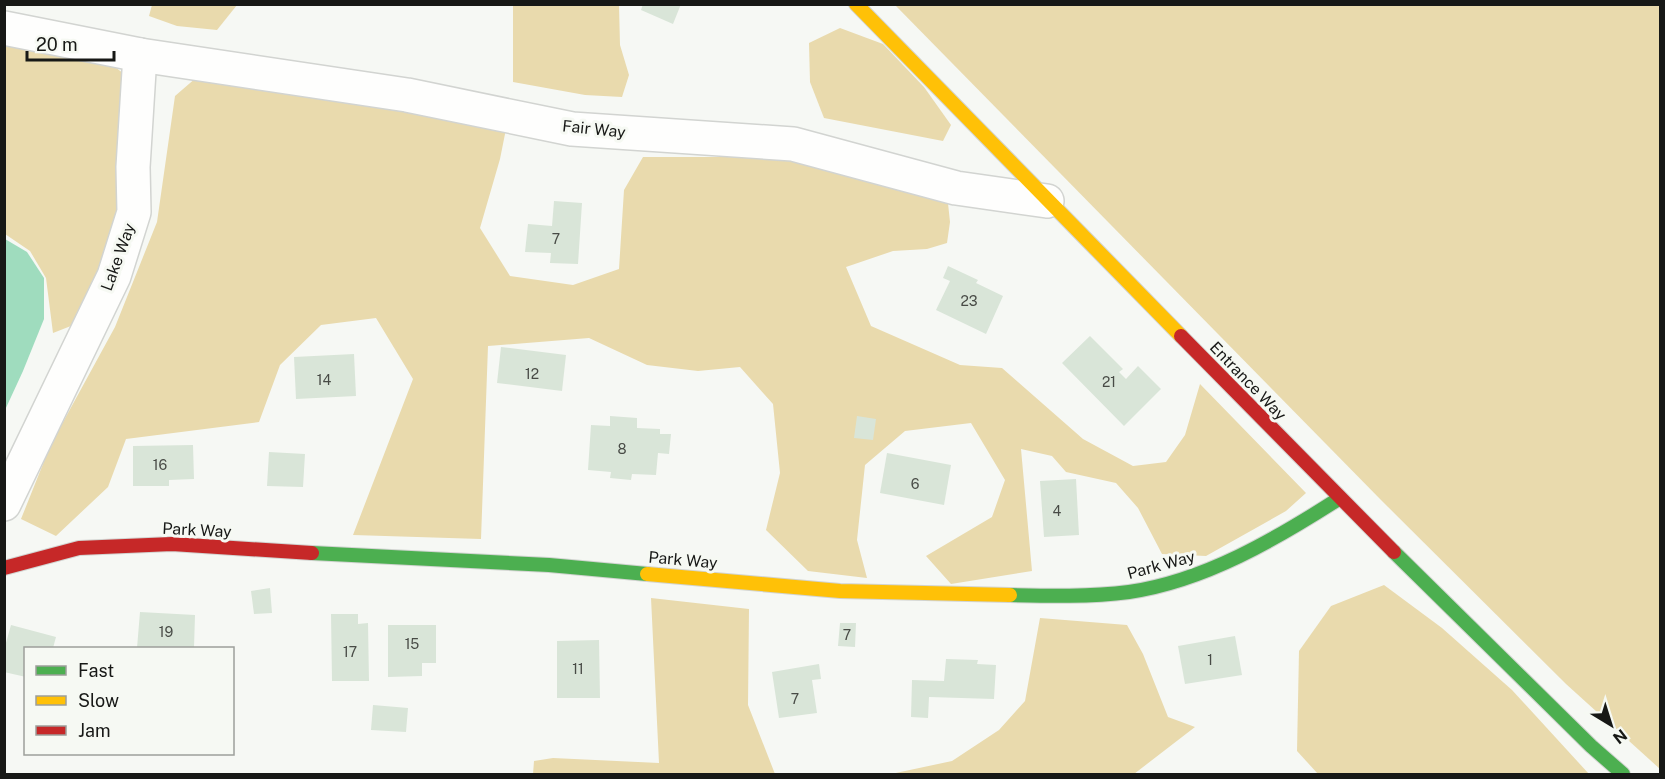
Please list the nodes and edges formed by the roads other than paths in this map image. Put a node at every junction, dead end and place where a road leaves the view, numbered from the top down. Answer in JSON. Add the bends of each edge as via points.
{"nodes":[{"id":1,"x":856,"y":4,"type":"edge"},
{"id":2,"x":4,"y":28,"type":"edge"},
{"id":3,"x":140,"y":55,"type":"junction"},
{"id":4,"x":1047,"y":201,"type":"junction"},
{"id":5,"x":1340,"y":498,"type":"junction"},
{"id":6,"x":4,"y":504,"type":"edge"},
{"id":7,"x":4,"y":568,"type":"edge"},
{"id":8,"x":1623,"y":774,"type":"edge"}],
"edges":[{"from":1,"to":4,"type":"street","name":"Entrance Way"},
{"from":2,"to":3,"type":"street"},
{"from":3,"to":4,"type":"street","name":"Fair Way","via":[[407,95],[572,129],[793,144],[956,188]]},
{"from":3,"to":6,"type":"street","name":"Lake Way","via":[[134,212],[114,276]]},
{"from":4,"to":5,"type":"street","name":"Entrance Way"},
{"from":5,"to":7,"type":"street","name":"Park Way","via":[[1293,528],[1186,579],[1129,592],[1065,596],[840,591],[549,565],[172,544],[79,548]]},
{"from":5,"to":8,"type":"street","name":"Entrance Way"}]}
